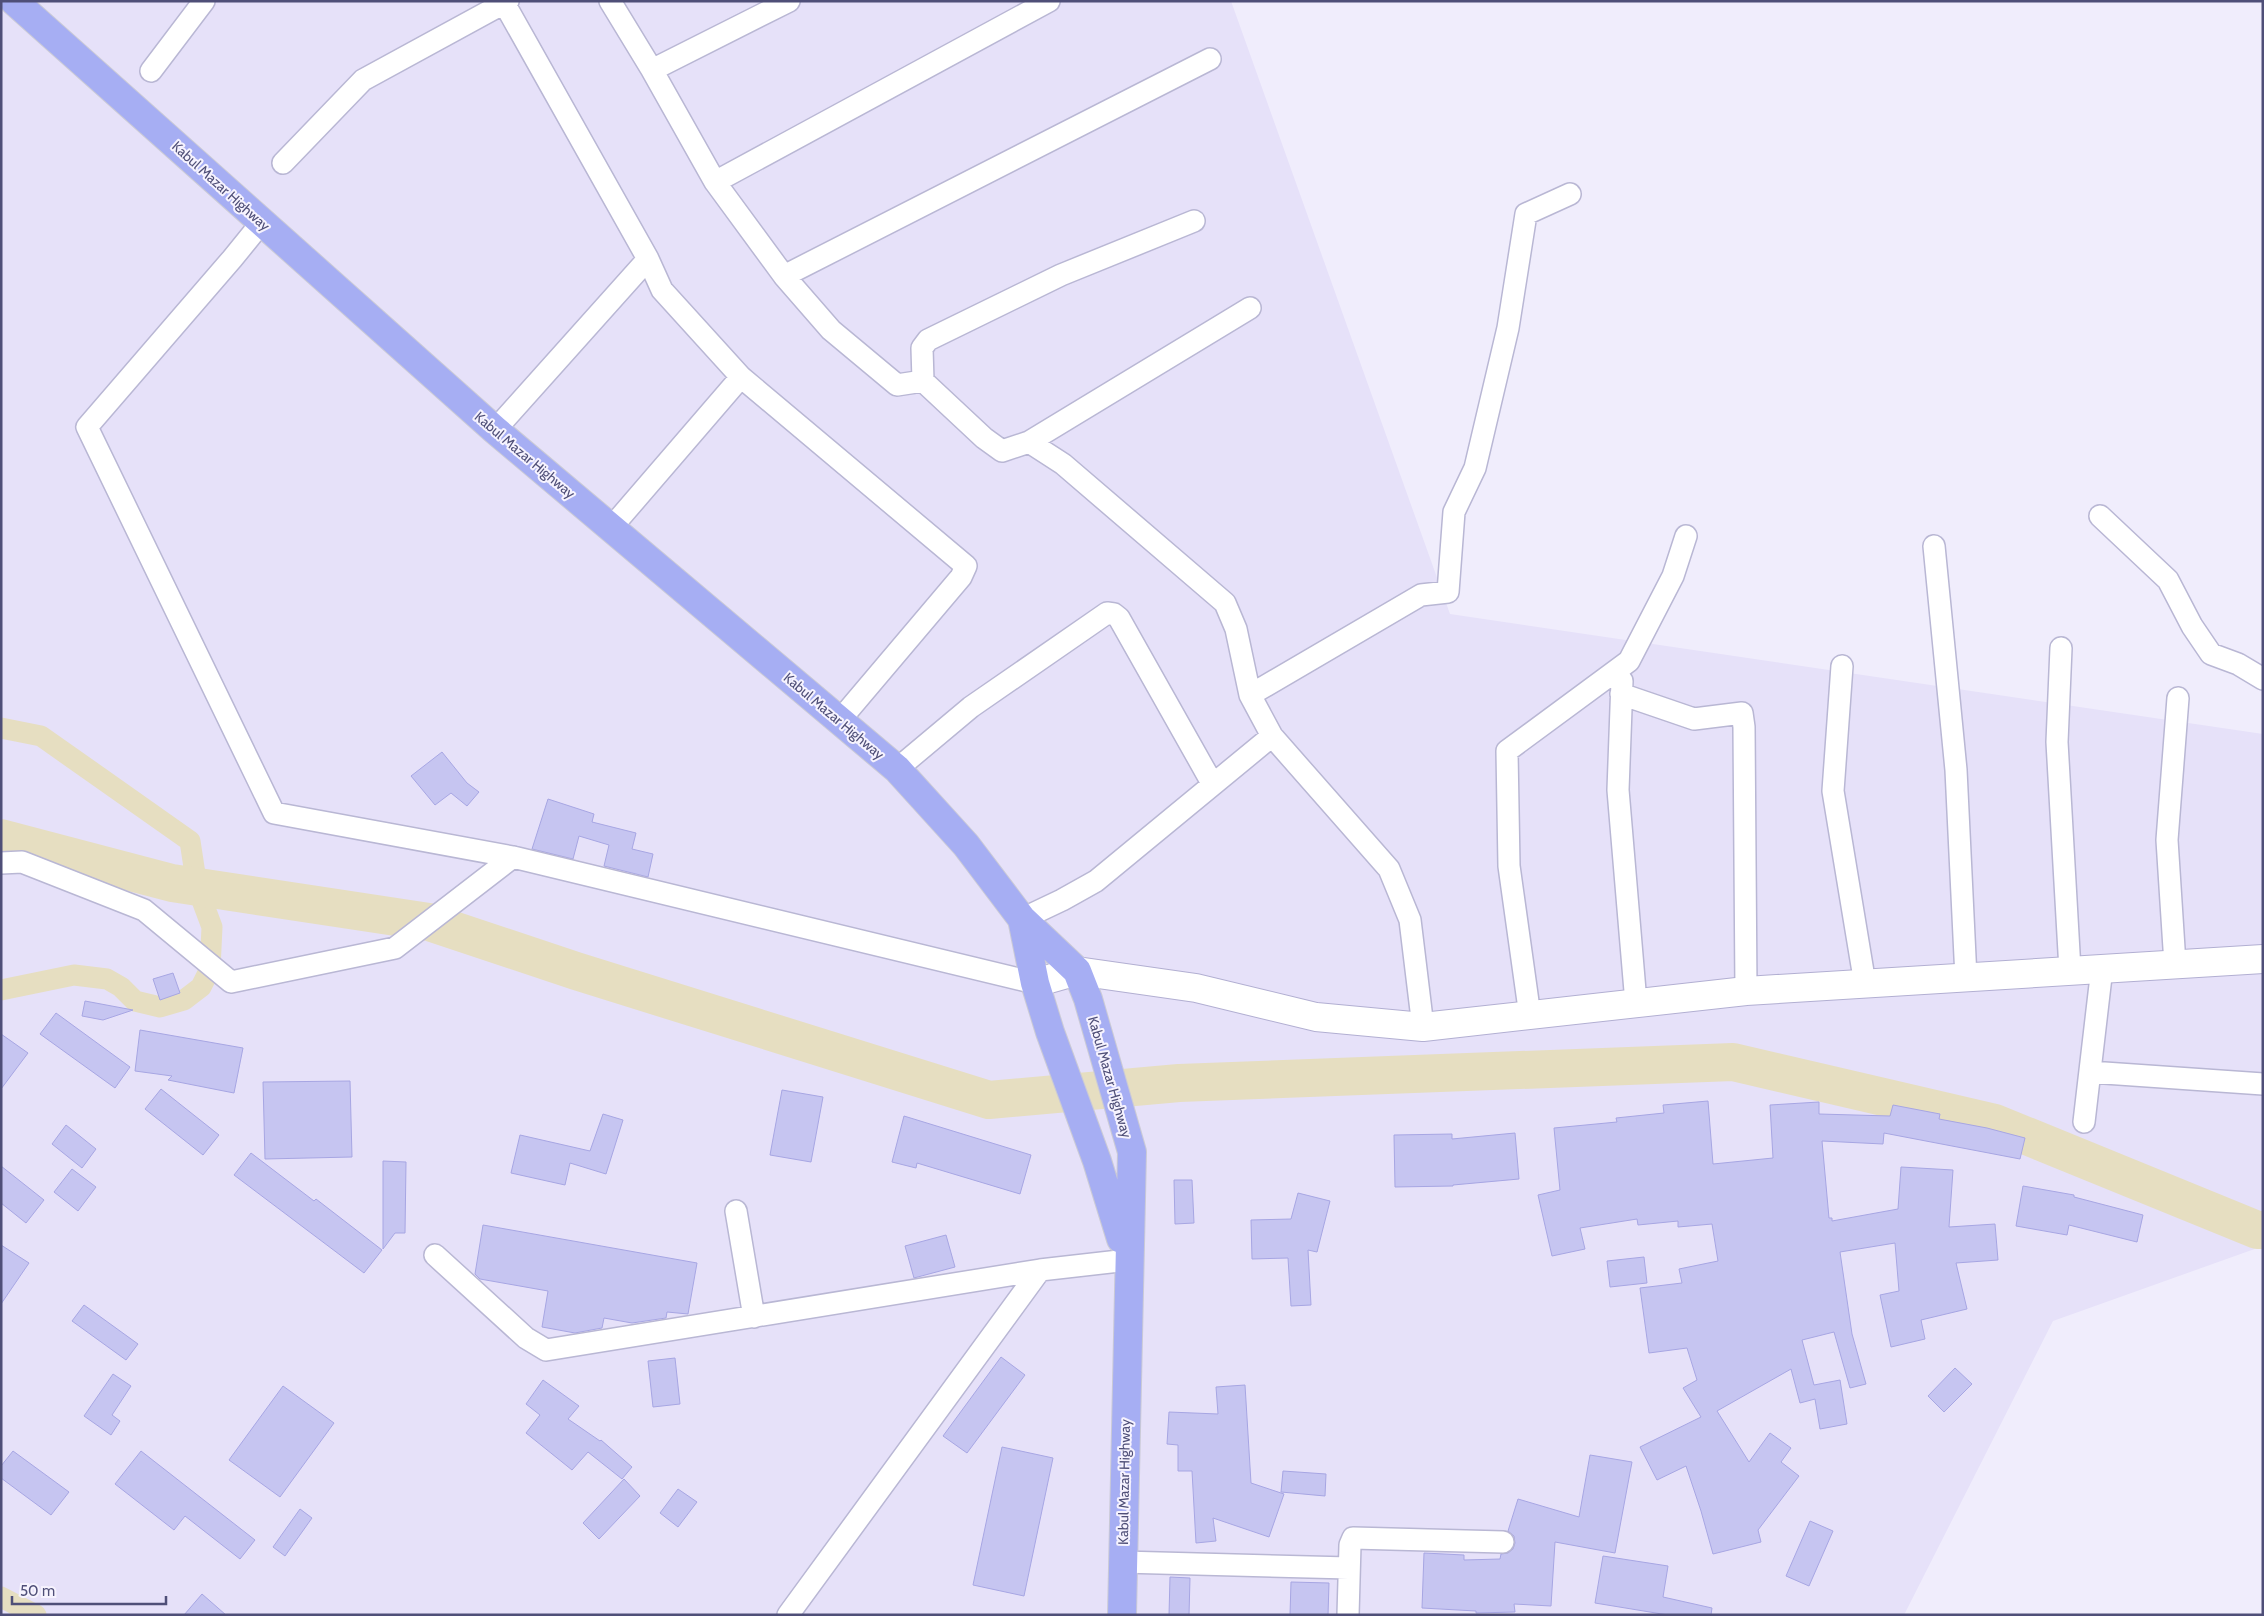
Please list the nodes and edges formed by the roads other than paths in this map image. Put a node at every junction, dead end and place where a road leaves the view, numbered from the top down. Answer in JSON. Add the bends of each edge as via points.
{"nodes":[{"id":1,"x":14,"y":1,"type":"edge"},
{"id":2,"x":204,"y":1,"type":"edge"},
{"id":3,"x":610,"y":1,"type":"edge"},
{"id":4,"x":789,"y":1,"type":"edge"},
{"id":5,"x":1049,"y":1,"type":"edge"},
{"id":6,"x":505,"y":2,"type":"edge"},
{"id":7,"x":1210,"y":59,"type":"dead end"},
{"id":8,"x":652,"y":70,"type":"junction"},
{"id":9,"x":151,"y":71,"type":"dead end"},
{"id":10,"x":283,"y":163,"type":"dead end"},
{"id":11,"x":715,"y":182,"type":"junction"},
{"id":12,"x":1570,"y":194,"type":"dead end"},
{"id":13,"x":1194,"y":221,"type":"dead end"},
{"id":14,"x":262,"y":222,"type":"junction"},
{"id":15,"x":648,"y":259,"type":"junction"},
{"id":16,"x":784,"y":276,"type":"junction"},
{"id":17,"x":1250,"y":308,"type":"dead end"},
{"id":18,"x":741,"y":377,"type":"junction"},
{"id":19,"x":923,"y":381,"type":"junction"},
{"id":20,"x":495,"y":430,"type":"junction"},
{"id":21,"x":1029,"y":442,"type":"junction"},
{"id":22,"x":2100,"y":516,"type":"dead end"},
{"id":23,"x":611,"y":528,"type":"junction"},
{"id":24,"x":1686,"y":536,"type":"dead end"},
{"id":25,"x":1934,"y":546,"type":"dead end"},
{"id":26,"x":2061,"y":648,"type":"dead end"},
{"id":27,"x":1622,"y":665,"type":"junction"},
{"id":28,"x":1842,"y":666,"type":"dead end"},
{"id":29,"x":2263,"y":679,"type":"edge"},
{"id":30,"x":1621,"y":694,"type":"junction"},
{"id":31,"x":1250,"y":695,"type":"junction"},
{"id":32,"x":2178,"y":698,"type":"dead end"},
{"id":33,"x":840,"y":720,"type":"junction"},
{"id":34,"x":1272,"y":736,"type":"junction"},
{"id":35,"x":898,"y":769,"type":"junction"},
{"id":36,"x":1212,"y":783,"type":"junction"},
{"id":37,"x":512,"y":857,"type":"junction"},
{"id":38,"x":1,"y":864,"type":"edge"},
{"id":39,"x":1022,"y":920,"type":"junction"},
{"id":40,"x":2263,"y":959,"type":"edge"},
{"id":41,"x":2175,"y":964,"type":"junction"},
{"id":42,"x":2102,"y":968,"type":"junction"},
{"id":43,"x":2070,"y":970,"type":"junction"},
{"id":44,"x":1077,"y":971,"type":"junction"},
{"id":45,"x":1966,"y":978,"type":"junction"},
{"id":46,"x":1035,"y":983,"type":"junction"},
{"id":47,"x":1865,"y":984,"type":"junction"},
{"id":48,"x":1746,"y":991,"type":"junction"},
{"id":49,"x":1636,"y":1003,"type":"junction"},
{"id":50,"x":1530,"y":1016,"type":"junction"},
{"id":51,"x":1423,"y":1027,"type":"junction"},
{"id":52,"x":2090,"y":1072,"type":"junction"},
{"id":53,"x":2263,"y":1084,"type":"edge"},
{"id":54,"x":2084,"y":1122,"type":"dead end"},
{"id":55,"x":736,"y":1211,"type":"dead end"},
{"id":56,"x":435,"y":1255,"type":"dead end"},
{"id":57,"x":1128,"y":1260,"type":"junction"},
{"id":58,"x":1040,"y":1270,"type":"junction"},
{"id":59,"x":754,"y":1317,"type":"junction"},
{"id":60,"x":1504,"y":1542,"type":"dead end"},
{"id":61,"x":1122,"y":1562,"type":"junction"},
{"id":62,"x":1349,"y":1568,"type":"junction"},
{"id":63,"x":788,"y":1615,"type":"edge"},
{"id":64,"x":1122,"y":1615,"type":"edge"},
{"id":65,"x":1348,"y":1615,"type":"edge"}],
"edges":[{"from":1,"to":14,"type":"highway","name":"Kabul Mazar Highway"},
{"from":2,"to":9,"type":"street"},
{"from":3,"to":8,"type":"street"},
{"from":4,"to":8,"type":"street"},
{"from":5,"to":11,"type":"street"},
{"from":6,"to":10,"type":"street","via":[[363,80]]},
{"from":6,"to":15,"type":"street"},
{"from":7,"to":16,"type":"street"},
{"from":8,"to":11,"type":"street"},
{"from":11,"to":16,"type":"street"},
{"from":12,"to":31,"type":"street","via":[[1526,214],[1508,328],[1477,458],[1454,512],[1448,592],[1421,595]]},
{"from":13,"to":19,"type":"street","via":[[1061,275],[928,340],[922,348]]},
{"from":14,"to":20,"type":"highway","name":"Kabul Mazar Highway"},
{"from":14,"to":37,"type":"street","via":[[87,426],[274,813]]},
{"from":15,"to":18,"type":"street","via":[[662,290]]},
{"from":15,"to":20,"type":"street"},
{"from":16,"to":19,"type":"street","via":[[831,330],[897,385]]},
{"from":17,"to":21,"type":"street"},
{"from":18,"to":23,"type":"street"},
{"from":18,"to":33,"type":"street","via":[[966,566],[962,577]]},
{"from":19,"to":21,"type":"street","via":[[1002,451]]},
{"from":20,"to":23,"type":"highway","name":"Kabul Mazar Highway"},
{"from":21,"to":31,"type":"street","via":[[1062,464],[1225,603],[1236,630]]},
{"from":22,"to":29,"type":"street","via":[[2168,580],[2210,654],[2238,664]]},
{"from":23,"to":33,"type":"highway","name":"Kabul Mazar Highway"},
{"from":24,"to":27,"type":"street","via":[[1673,576],[1629,660]]},
{"from":25,"to":45,"type":"street","via":[[1956,770]]},
{"from":26,"to":43,"type":"street","via":[[2057,742]]},
{"from":27,"to":30,"type":"street"},
{"from":27,"to":50,"type":"street","via":[[1507,751],[1510,866]]},
{"from":28,"to":47,"type":"street","via":[[1833,791]]},
{"from":30,"to":48,"type":"street","via":[[1694,719],[1742,713]]},
{"from":30,"to":49,"type":"street","via":[[1618,790]]},
{"from":31,"to":34,"type":"street"},
{"from":32,"to":41,"type":"street","via":[[2167,840]]},
{"from":33,"to":35,"type":"highway","name":"Kabul Mazar Highway"},
{"from":34,"to":36,"type":"street"},
{"from":34,"to":51,"type":"street","via":[[1389,869],[1410,920]]},
{"from":35,"to":36,"type":"street","via":[[971,707],[1107,614],[1114,614]]},
{"from":35,"to":39,"type":"highway","name":"Kabul Mazar Highway","via":[[966,845]]},
{"from":36,"to":39,"type":"street","via":[[1096,881]]},
{"from":37,"to":38,"type":"street","via":[[395,948],[231,982],[144,910],[22,862]]},
{"from":37,"to":46,"type":"street"},
{"from":39,"to":44,"type":"highway","name":"Kabul Mazar Highway"},
{"from":39,"to":46,"type":"highway","name":"Kabul Mazar Highway"},
{"from":40,"to":41,"type":"street"},
{"from":41,"to":42,"type":"street"},
{"from":42,"to":43,"type":"street"},
{"from":42,"to":52,"type":"street"},
{"from":43,"to":45,"type":"street"},
{"from":44,"to":46,"type":"street"},
{"from":44,"to":51,"type":"street","via":[[1196,988],[1316,1018]]},
{"from":44,"to":57,"type":"highway","name":"Kabul Mazar Highway","via":[[1132,1152]]},
{"from":45,"to":47,"type":"street"},
{"from":46,"to":57,"type":"highway","name":"Kabul Mazar Highway"},
{"from":47,"to":48,"type":"street"},
{"from":48,"to":49,"type":"street"},
{"from":49,"to":50,"type":"street"},
{"from":50,"to":51,"type":"street"},
{"from":52,"to":53,"type":"street"},
{"from":52,"to":54,"type":"street"},
{"from":55,"to":59,"type":"street"},
{"from":56,"to":59,"type":"street","via":[[526,1338],[546,1350]]},
{"from":57,"to":58,"type":"street"},
{"from":57,"to":61,"type":"highway","name":"Kabul Mazar Highway"},
{"from":58,"to":59,"type":"street"},
{"from":58,"to":63,"type":"street"},
{"from":60,"to":62,"type":"street","via":[[1353,1538]]},
{"from":61,"to":62,"type":"street"},
{"from":61,"to":64,"type":"highway","name":"Kabul Mazar Highway"},
{"from":62,"to":65,"type":"street"}]}
